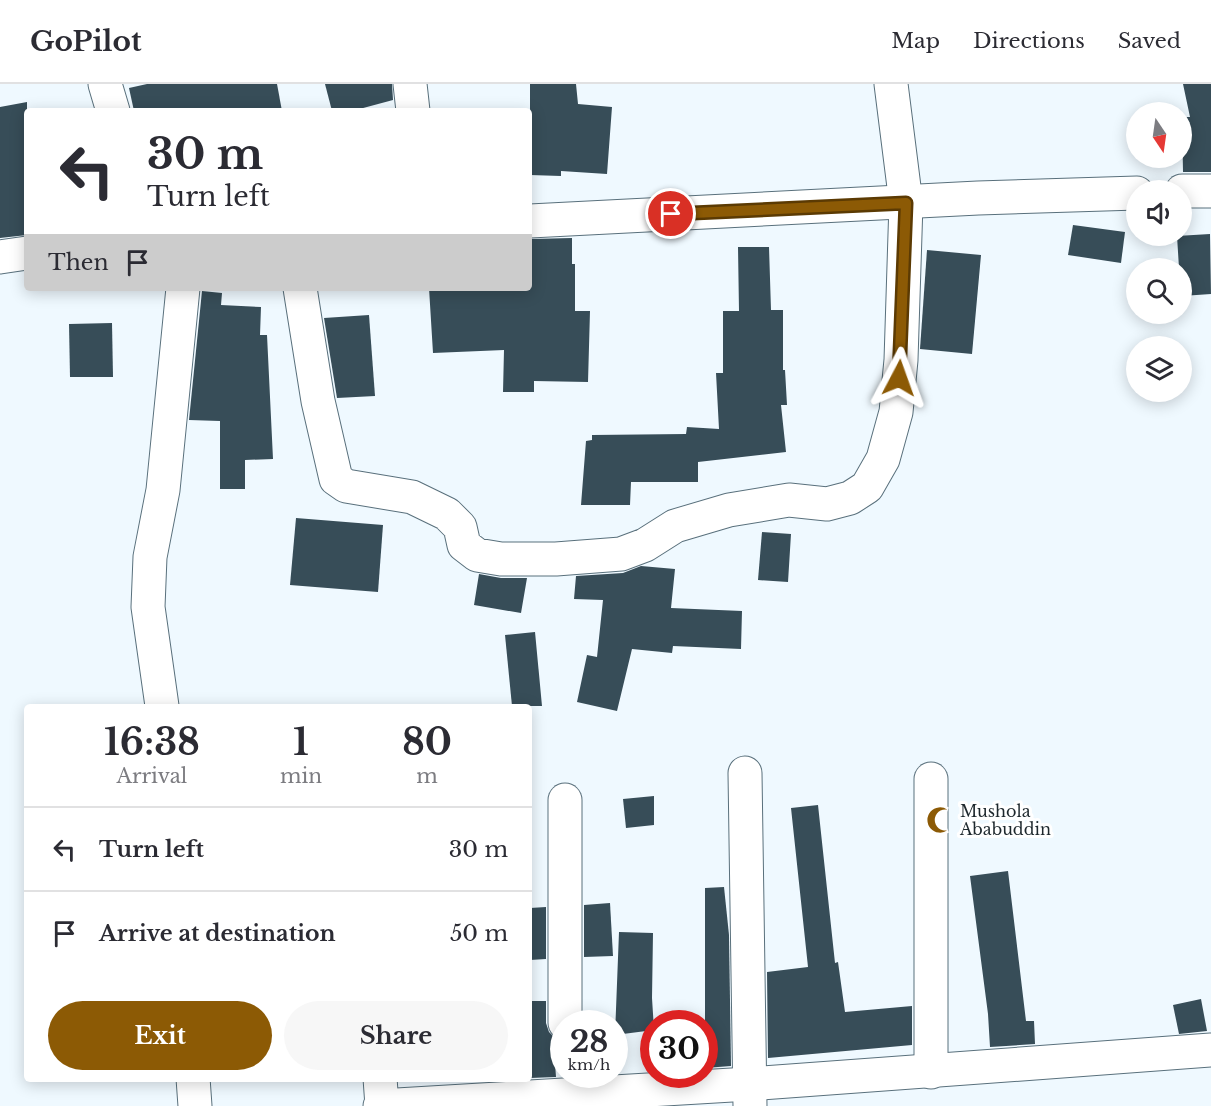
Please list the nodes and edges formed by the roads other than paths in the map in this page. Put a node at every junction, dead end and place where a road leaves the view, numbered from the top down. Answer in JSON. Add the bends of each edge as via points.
{"nodes":[{"id":1,"x":105,"y":84,"type":"edge"},
{"id":2,"x":410,"y":84,"type":"edge"},
{"id":3,"x":891,"y":84,"type":"edge"},
{"id":4,"x":111,"y":108,"type":"edge"},
{"id":5,"x":412,"y":108,"type":"edge"},
{"id":6,"x":1211,"y":190,"type":"edge"},
{"id":7,"x":1192,"y":191,"type":"edge"},
{"id":8,"x":1126,"y":193,"type":"edge"},
{"id":9,"x":906,"y":203,"type":"junction"},
{"id":10,"x":532,"y":221,"type":"edge"},
{"id":11,"x":24,"y":253,"type":"edge"},
{"id":12,"x":0,"y":256,"type":"edge"},
{"id":13,"x":183,"y":291,"type":"edge"},
{"id":14,"x":300,"y":291,"type":"edge"},
{"id":15,"x":162,"y":704,"type":"edge"},
{"id":16,"x":745,"y":773,"type":"dead end"},
{"id":17,"x":931,"y":779,"type":"dead end"},
{"id":18,"x":566,"y":800,"type":"dead end"},
{"id":19,"x":565,"y":1010,"type":"edge"},
{"id":20,"x":1211,"y":1050,"type":"edge"},
{"id":21,"x":931,"y":1072,"type":"junction"},
{"id":22,"x":193,"y":1082,"type":"edge"},
{"id":23,"x":380,"y":1082,"type":"edge"},
{"id":24,"x":550,"y":1086,"type":"edge"},
{"id":25,"x":628,"y":1088,"type":"edge"},
{"id":26,"x":749,"y":1095,"type":"edge"},
{"id":27,"x":195,"y":1106,"type":"edge"},
{"id":28,"x":381,"y":1106,"type":"edge"}],
"edges":[{"from":1,"to":4,"type":"street"},
{"from":2,"to":5,"type":"street"},
{"from":3,"to":9,"type":"street"},
{"from":6,"to":7,"type":"street"},
{"from":8,"to":9,"type":"street"},
{"from":9,"to":10,"type":"street"},
{"from":9,"to":14,"type":"street","via":[[896,412],[884,459],[867,487],[850,498],[826,504],[789,500],[729,510],[675,526],[645,545],[621,554],[556,559],[477,555],[464,545],[460,527],[447,514],[412,497],[346,486],[336,479],[318,401]]},
{"from":11,"to":12,"type":"street"},
{"from":13,"to":15,"type":"street","via":[[163,490],[150,557],[148,607]]},
{"from":16,"to":26,"type":"street"},
{"from":17,"to":21,"type":"street"},
{"from":18,"to":19,"type":"street"},
{"from":20,"to":21,"type":"street"},
{"from":21,"to":26,"type":"street"},
{"from":22,"to":27,"type":"street"},
{"from":23,"to":28,"type":"street"},
{"from":24,"to":28,"type":"street"},
{"from":25,"to":26,"type":"street"}]}
